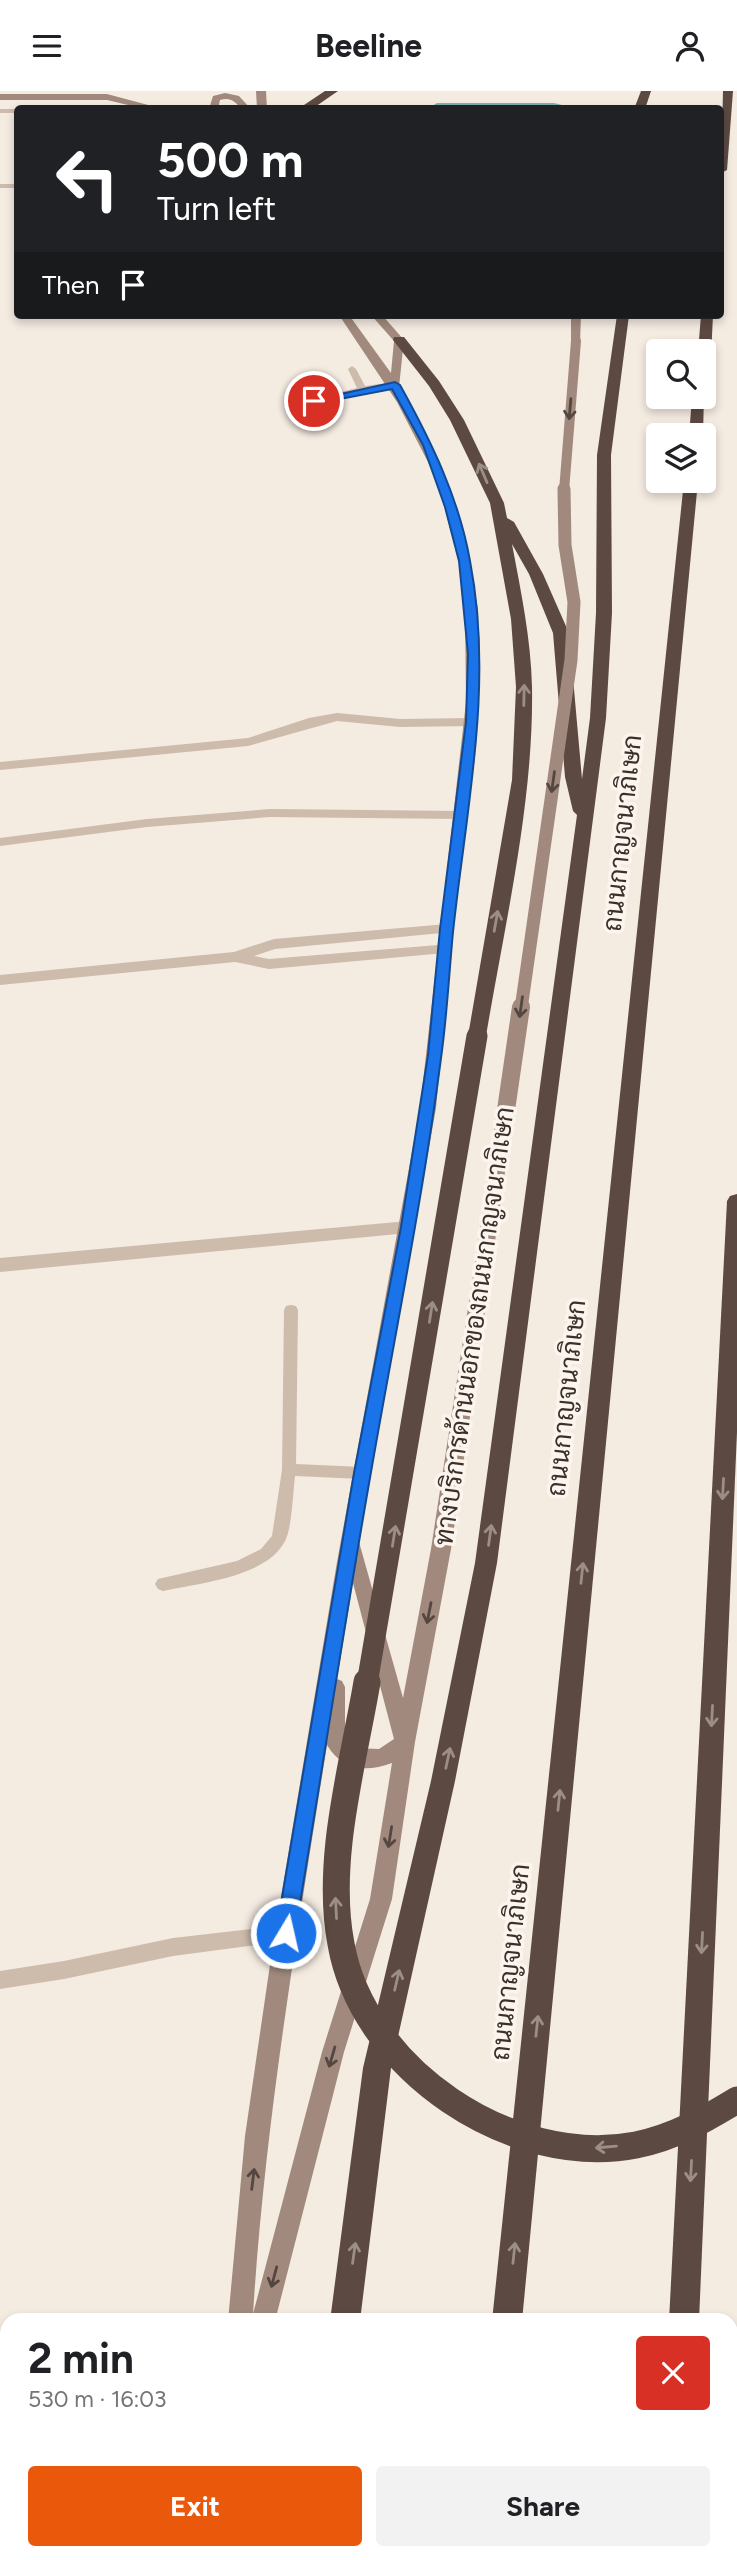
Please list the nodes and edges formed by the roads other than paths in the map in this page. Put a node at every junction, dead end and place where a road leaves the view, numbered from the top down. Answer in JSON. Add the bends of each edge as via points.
{"nodes":[{"id":1,"x":333,"y":91,"type":"edge"},
{"id":2,"x":728,"y":91,"type":"edge"},
{"id":3,"x":0,"y":97,"type":"edge"},
{"id":4,"x":0,"y":104,"type":"edge"},
{"id":5,"x":79,"y":105,"type":"edge"},
{"id":6,"x":142,"y":105,"type":"edge"},
{"id":7,"x":214,"y":105,"type":"edge"},
{"id":8,"x":243,"y":105,"type":"edge"},
{"id":9,"x":310,"y":105,"type":"edge"},
{"id":10,"x":724,"y":136,"type":"edge"},
{"id":11,"x":347,"y":319,"type":"edge"},
{"id":12,"x":380,"y":319,"type":"edge"},
{"id":13,"x":576,"y":319,"type":"edge"},
{"id":14,"x":623,"y":319,"type":"edge"},
{"id":15,"x":708,"y":319,"type":"edge"},
{"id":16,"x":705,"y":339,"type":"edge"},
{"id":17,"x":399,"y":340,"type":"junction"},
{"id":18,"x":352,"y":369,"type":"dead end"},
{"id":19,"x":395,"y":385,"type":"junction"},
{"id":20,"x":362,"y":390,"type":"junction"},
{"id":21,"x":291,"y":405,"type":"dead end"},
{"id":22,"x":690,"y":493,"type":"edge"},
{"id":23,"x":496,"y":503,"type":"junction"},
{"id":24,"x":472,"y":722,"type":"junction"},
{"id":25,"x":0,"y":766,"type":"edge"},
{"id":26,"x":461,"y":815,"type":"junction"},
{"id":27,"x":584,"y":827,"type":"junction"},
{"id":28,"x":0,"y":842,"type":"edge"},
{"id":29,"x":447,"y":929,"type":"junction"},
{"id":30,"x":445,"y":949,"type":"junction"},
{"id":31,"x":234,"y":957,"type":"junction"},
{"id":32,"x":0,"y":980,"type":"edge"},
{"id":33,"x":737,"y":1201,"type":"edge"},
{"id":34,"x":408,"y":1227,"type":"junction"},
{"id":35,"x":0,"y":1265,"type":"edge"},
{"id":36,"x":291,"y":1310,"type":"dead end"},
{"id":37,"x":289,"y":1470,"type":"junction"},
{"id":38,"x":362,"y":1473,"type":"junction"},
{"id":39,"x":351,"y":1537,"type":"junction"},
{"id":40,"x":163,"y":1584,"type":"dead end"},
{"id":41,"x":334,"y":1642,"type":"junction"},
{"id":42,"x":405,"y":1742,"type":"junction"},
{"id":43,"x":286,"y":1933,"type":"junction"},
{"id":44,"x":0,"y":1980,"type":"edge"},
{"id":45,"x":737,"y":2100,"type":"edge"},
{"id":46,"x":240,"y":2313,"type":"edge"},
{"id":47,"x":264,"y":2313,"type":"edge"},
{"id":48,"x":346,"y":2313,"type":"edge"},
{"id":49,"x":508,"y":2313,"type":"edge"},
{"id":50,"x":684,"y":2313,"type":"edge"}],
"edges":[{"from":1,"to":9,"type":"highway"},
{"from":2,"to":10,"type":"highway"},
{"from":3,"to":6,"type":"main road","via":[[107,97]]},
{"from":4,"to":5,"type":"main road"},
{"from":7,"to":8,"type":"main road","via":[[216,98],[229,95]]},
{"from":11,"to":19,"type":"main road"},
{"from":12,"to":17,"type":"main road"},
{"from":13,"to":42,"type":"main road","name":"ทางบริการด้านนอกของถนนกาญจนาภิเษก","one_way":true,"bridge":true,"via":[[563,506],[574,602],[571,660],[442,1549]]},
{"from":14,"to":27,"type":"highway","via":[[604,455],[603,644]]},
{"from":15,"to":16,"type":"highway"},
{"from":17,"to":19,"type":"main road"},
{"from":23,"to":17,"type":"highway","one_way":true,"via":[[457,420]]},
{"from":18,"to":20,"type":"lane"},
{"from":19,"to":20,"type":"lane"},
{"from":19,"to":24,"type":"main road","via":[[441,476],[465,561],[474,642]]},
{"from":20,"to":21,"type":"lane"},
{"from":49,"to":22,"type":"highway","name":"ถนนกาญจนาภิเษก","one_way":true},
{"from":23,"to":27,"type":"highway","via":[[536,574],[561,633],[573,777]]},
{"from":45,"to":23,"type":"highway","one_way":true,"bridge":true,"via":[[691,2129],[643,2143],[570,2147],[482,2122],[444,2099],[388,2046],[359,2000],[336,1917],[339,1847],[520,780],[524,687],[519,619]]},
{"from":24,"to":25,"type":"street","via":[[400,723],[337,717],[248,742]]},
{"from":24,"to":26,"type":"main road"},
{"from":26,"to":28,"type":"lane","via":[[270,813]]},
{"from":26,"to":29,"type":"main road"},
{"from":48,"to":27,"type":"highway","one_way":true,"via":[[377,2068],[443,1781],[485,1563]]},
{"from":29,"to":30,"type":"main road"},
{"from":29,"to":31,"type":"street","via":[[274,944]]},
{"from":30,"to":31,"type":"street","via":[[269,964]]},
{"from":30,"to":34,"type":"main road","via":[[435,1055]]},
{"from":31,"to":32,"type":"street"},
{"from":33,"to":50,"type":"highway","one_way":true},
{"from":34,"to":35,"type":"street"},
{"from":34,"to":38,"type":"main road"},
{"from":36,"to":37,"type":"lane"},
{"from":37,"to":38,"type":"lane"},
{"from":37,"to":40,"type":"lane","via":[[279,1538],[266,1554],[240,1567]]},
{"from":38,"to":39,"type":"main road"},
{"from":39,"to":41,"type":"main road"},
{"from":39,"to":42,"type":"main road"},
{"from":41,"to":42,"type":"main road","via":[[335,1741],[347,1756],[374,1761],[394,1753]]},
{"from":41,"to":43,"type":"main road"},
{"from":42,"to":47,"type":"main road","name":"ทางบริการด้านนอกของถนนกาญจนาภิเษก","one_way":true,"via":[[381,1899],[333,2052]]},
{"from":43,"to":44,"type":"lane","via":[[173,1947]]},
{"from":46,"to":43,"type":"main road","one_way":true,"via":[[243,2259]]}]}
